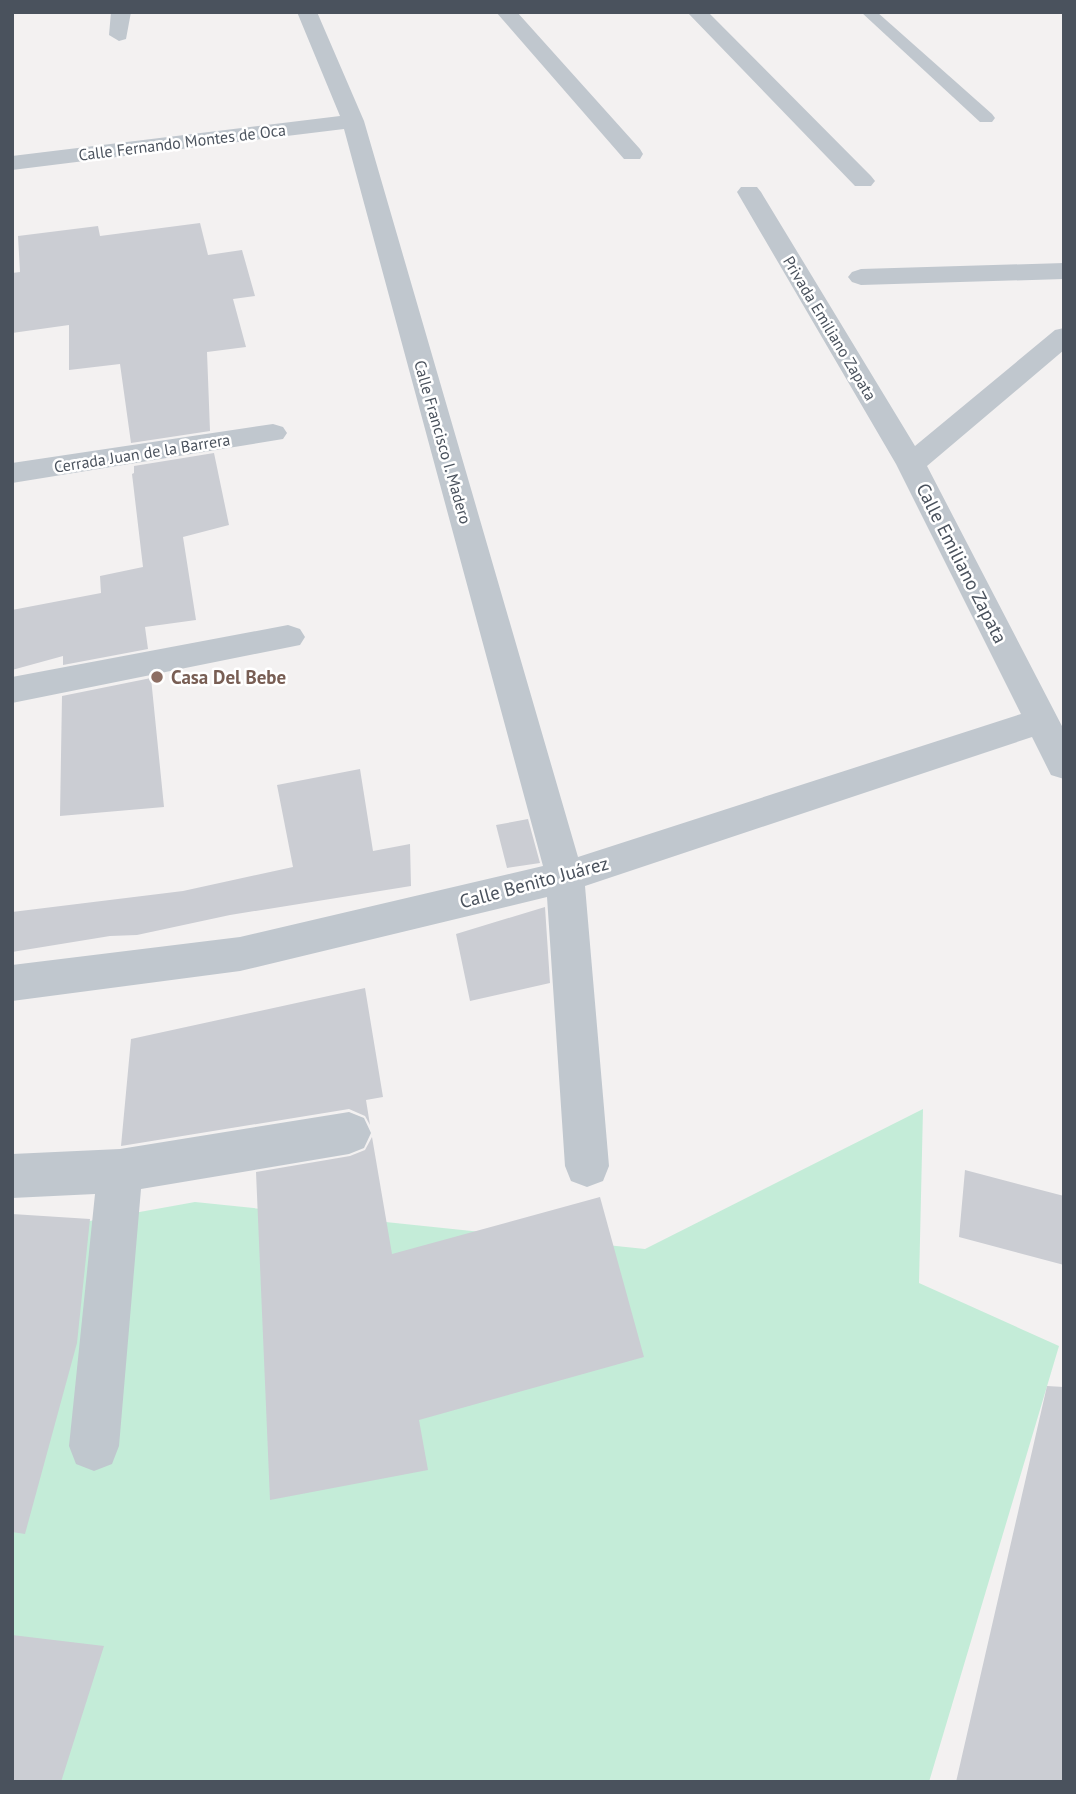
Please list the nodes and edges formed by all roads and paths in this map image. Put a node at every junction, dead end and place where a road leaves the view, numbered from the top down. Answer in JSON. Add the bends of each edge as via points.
{"nodes":[{"id":1,"x":121,"y":12,"type":"edge"},
{"id":2,"x":307,"y":12,"type":"edge"},
{"id":3,"x":506,"y":12,"type":"edge"},
{"id":4,"x":697,"y":12,"type":"edge"},
{"id":5,"x":869,"y":12,"type":"edge"},
{"id":6,"x":119,"y":35,"type":"dead end"},
{"id":7,"x":986,"y":118,"type":"dead end"},
{"id":8,"x":353,"y":121,"type":"junction"},
{"id":9,"x":632,"y":154,"type":"dead end"},
{"id":10,"x":12,"y":163,"type":"edge"},
{"id":11,"x":863,"y":181,"type":"dead end"},
{"id":12,"x":749,"y":192,"type":"dead end"},
{"id":13,"x":1064,"y":271,"type":"edge"},
{"id":14,"x":861,"y":277,"type":"dead end"},
{"id":15,"x":1064,"y":336,"type":"edge"},
{"id":16,"x":273,"y":433,"type":"dead end"},
{"id":17,"x":911,"y":464,"type":"junction"},
{"id":18,"x":12,"y":473,"type":"edge"},
{"id":19,"x":288,"y":637,"type":"dead end"},
{"id":20,"x":12,"y":690,"type":"edge"},
{"id":21,"x":1041,"y":720,"type":"junction"},
{"id":22,"x":1064,"y":765,"type":"edge"},
{"id":23,"x":565,"y":877,"type":"junction"},
{"id":24,"x":12,"y":983,"type":"edge"},
{"id":25,"x":349,"y":1133,"type":"dead end"},
{"id":26,"x":587,"y":1166,"type":"dead end"},
{"id":27,"x":120,"y":1171,"type":"junction"},
{"id":28,"x":12,"y":1176,"type":"edge"},
{"id":29,"x":94,"y":1446,"type":"dead end"}],
"edges":[{"from":1,"to":6,"type":"street"},
{"from":2,"to":8,"type":"street","name":"Calle Francisco I. Madero"},
{"from":3,"to":9,"type":"street"},
{"from":4,"to":11,"type":"street"},
{"from":5,"to":7,"type":"lane"},
{"from":8,"to":10,"type":"street","name":"Calle Fernando Montes de Oca"},
{"from":8,"to":23,"type":"street","name":"Calle Francisco I. Madero"},
{"from":12,"to":17,"type":"street","name":"Privada Emiliano Zapata"},
{"from":13,"to":14,"type":"street"},
{"from":15,"to":17,"type":"street","name":"Calle Emiliano Zapata"},
{"from":16,"to":18,"type":"street","name":"Cerrada Juan de la Barrera"},
{"from":17,"to":21,"type":"street","name":"Calle Emiliano Zapata"},
{"from":19,"to":20,"type":"street"},
{"from":21,"to":22,"type":"street","name":"Calle Emiliano Zapata"},
{"from":21,"to":23,"type":"street","name":"Calle Benito Juárez"},
{"from":23,"to":24,"type":"street","name":"Calle Benito Juárez","via":[[240,954]]},
{"from":23,"to":26,"type":"street","name":"Calle Francisco I. Madero"},
{"from":25,"to":27,"type":"street"},
{"from":27,"to":28,"type":"street"},
{"from":27,"to":29,"type":"street"}]}
